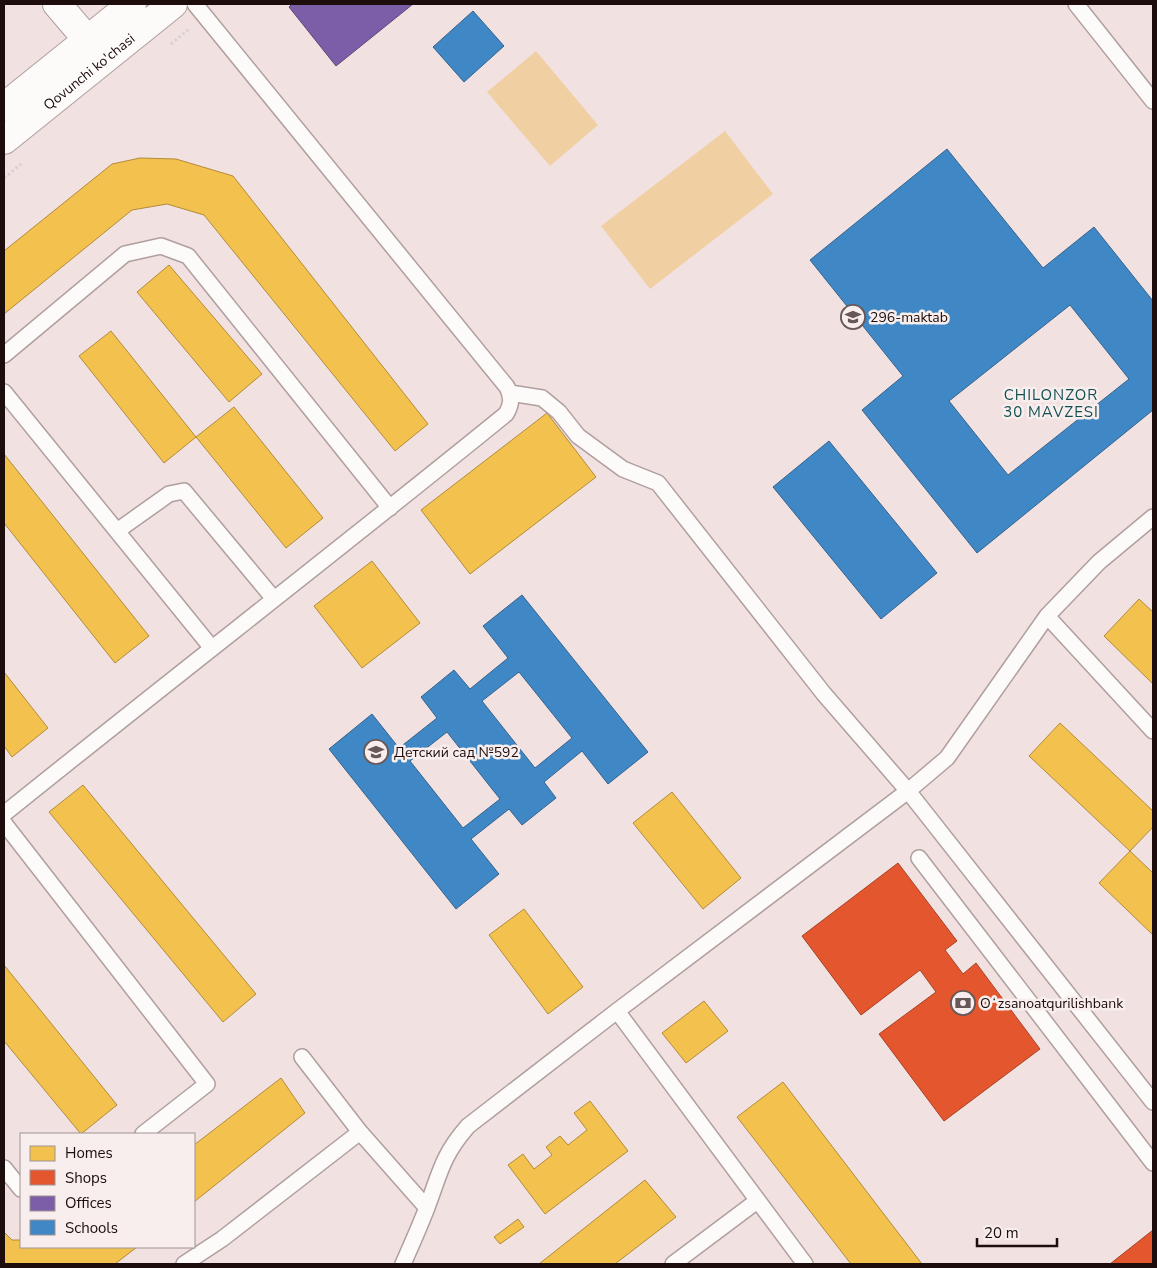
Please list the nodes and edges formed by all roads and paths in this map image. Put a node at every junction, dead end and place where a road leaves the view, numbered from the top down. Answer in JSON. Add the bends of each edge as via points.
{"nodes":[{"id":1,"x":57,"y":4,"type":"edge"},
{"id":2,"x":132,"y":4,"type":"edge"},
{"id":3,"x":173,"y":4,"type":"edge"},
{"id":4,"x":195,"y":4,"type":"edge"},
{"id":5,"x":1076,"y":4,"type":"edge"},
{"id":6,"x":96,"y":50,"type":"junction"},
{"id":7,"x":1153,"y":101,"type":"edge"},
{"id":8,"x":4,"y":107,"type":"edge"},
{"id":9,"x":4,"y":140,"type":"edge"},
{"id":10,"x":4,"y":355,"type":"edge"},
{"id":11,"x":4,"y":392,"type":"edge"},
{"id":12,"x":510,"y":393,"type":"junction"},
{"id":13,"x":390,"y":508,"type":"junction"},
{"id":14,"x":1153,"y":516,"type":"edge"},
{"id":15,"x":117,"y":531,"type":"junction"},
{"id":16,"x":274,"y":599,"type":"junction"},
{"id":17,"x":1047,"y":616,"type":"junction"},
{"id":18,"x":211,"y":648,"type":"junction"},
{"id":19,"x":1153,"y":731,"type":"edge"},
{"id":20,"x":908,"y":791,"type":"junction"},
{"id":21,"x":4,"y":814,"type":"edge"},
{"id":22,"x":4,"y":823,"type":"edge"},
{"id":23,"x":919,"y":858,"type":"dead end"},
{"id":24,"x":616,"y":1011,"type":"junction"},
{"id":25,"x":302,"y":1057,"type":"dead end"},
{"id":26,"x":1153,"y":1102,"type":"edge"},
{"id":27,"x":360,"y":1132,"type":"junction"},
{"id":28,"x":144,"y":1133,"type":"edge"},
{"id":29,"x":1153,"y":1163,"type":"edge"},
{"id":30,"x":4,"y":1168,"type":"edge"},
{"id":31,"x":20,"y":1188,"type":"edge"},
{"id":32,"x":757,"y":1201,"type":"junction"},
{"id":33,"x":427,"y":1208,"type":"junction"},
{"id":34,"x":184,"y":1264,"type":"edge"},
{"id":35,"x":403,"y":1264,"type":"edge"},
{"id":36,"x":673,"y":1264,"type":"edge"},
{"id":37,"x":805,"y":1264,"type":"edge"}],
"edges":[{"from":1,"to":6,"type":"street"},
{"from":2,"to":6,"type":"street","name":"Qovunchi ko'chasi"},
{"from":3,"to":6,"type":"street","name":"Qovunchi ko'chasi"},
{"from":4,"to":12,"type":"lane"},
{"from":5,"to":7,"type":"lane"},
{"from":6,"to":8,"type":"street","name":"Qovunchi ko'chasi"},
{"from":6,"to":9,"type":"street","name":"Qovunchi ko'chasi"},
{"from":10,"to":13,"type":"lane","via":[[125,254],[161,246],[188,256]]},
{"from":11,"to":15,"type":"lane"},
{"from":12,"to":13,"type":"lane","via":[[506,414]]},
{"from":12,"to":20,"type":"lane","via":[[542,398],[559,412],[578,436],[623,470],[658,483],[824,694]]},
{"from":13,"to":16,"type":"lane"},
{"from":14,"to":17,"type":"lane","via":[[1099,562]]},
{"from":15,"to":16,"type":"lane","via":[[160,499],[184,491]]},
{"from":15,"to":18,"type":"lane"},
{"from":16,"to":18,"type":"lane"},
{"from":17,"to":19,"type":"lane"},
{"from":17,"to":20,"type":"lane","via":[[947,758]]},
{"from":18,"to":21,"type":"lane"},
{"from":20,"to":24,"type":"lane"},
{"from":20,"to":26,"type":"lane"},
{"from":22,"to":28,"type":"lane","via":[[207,1084]]},
{"from":23,"to":29,"type":"lane"},
{"from":24,"to":32,"type":"lane"},
{"from":24,"to":33,"type":"lane","via":[[468,1126],[452,1144],[440,1167]]},
{"from":25,"to":27,"type":"lane"},
{"from":27,"to":33,"type":"lane"},
{"from":27,"to":34,"type":"lane","via":[[222,1239]]},
{"from":30,"to":31,"type":"lane"},
{"from":32,"to":36,"type":"lane"},
{"from":32,"to":37,"type":"lane"},
{"from":33,"to":35,"type":"lane"}]}
